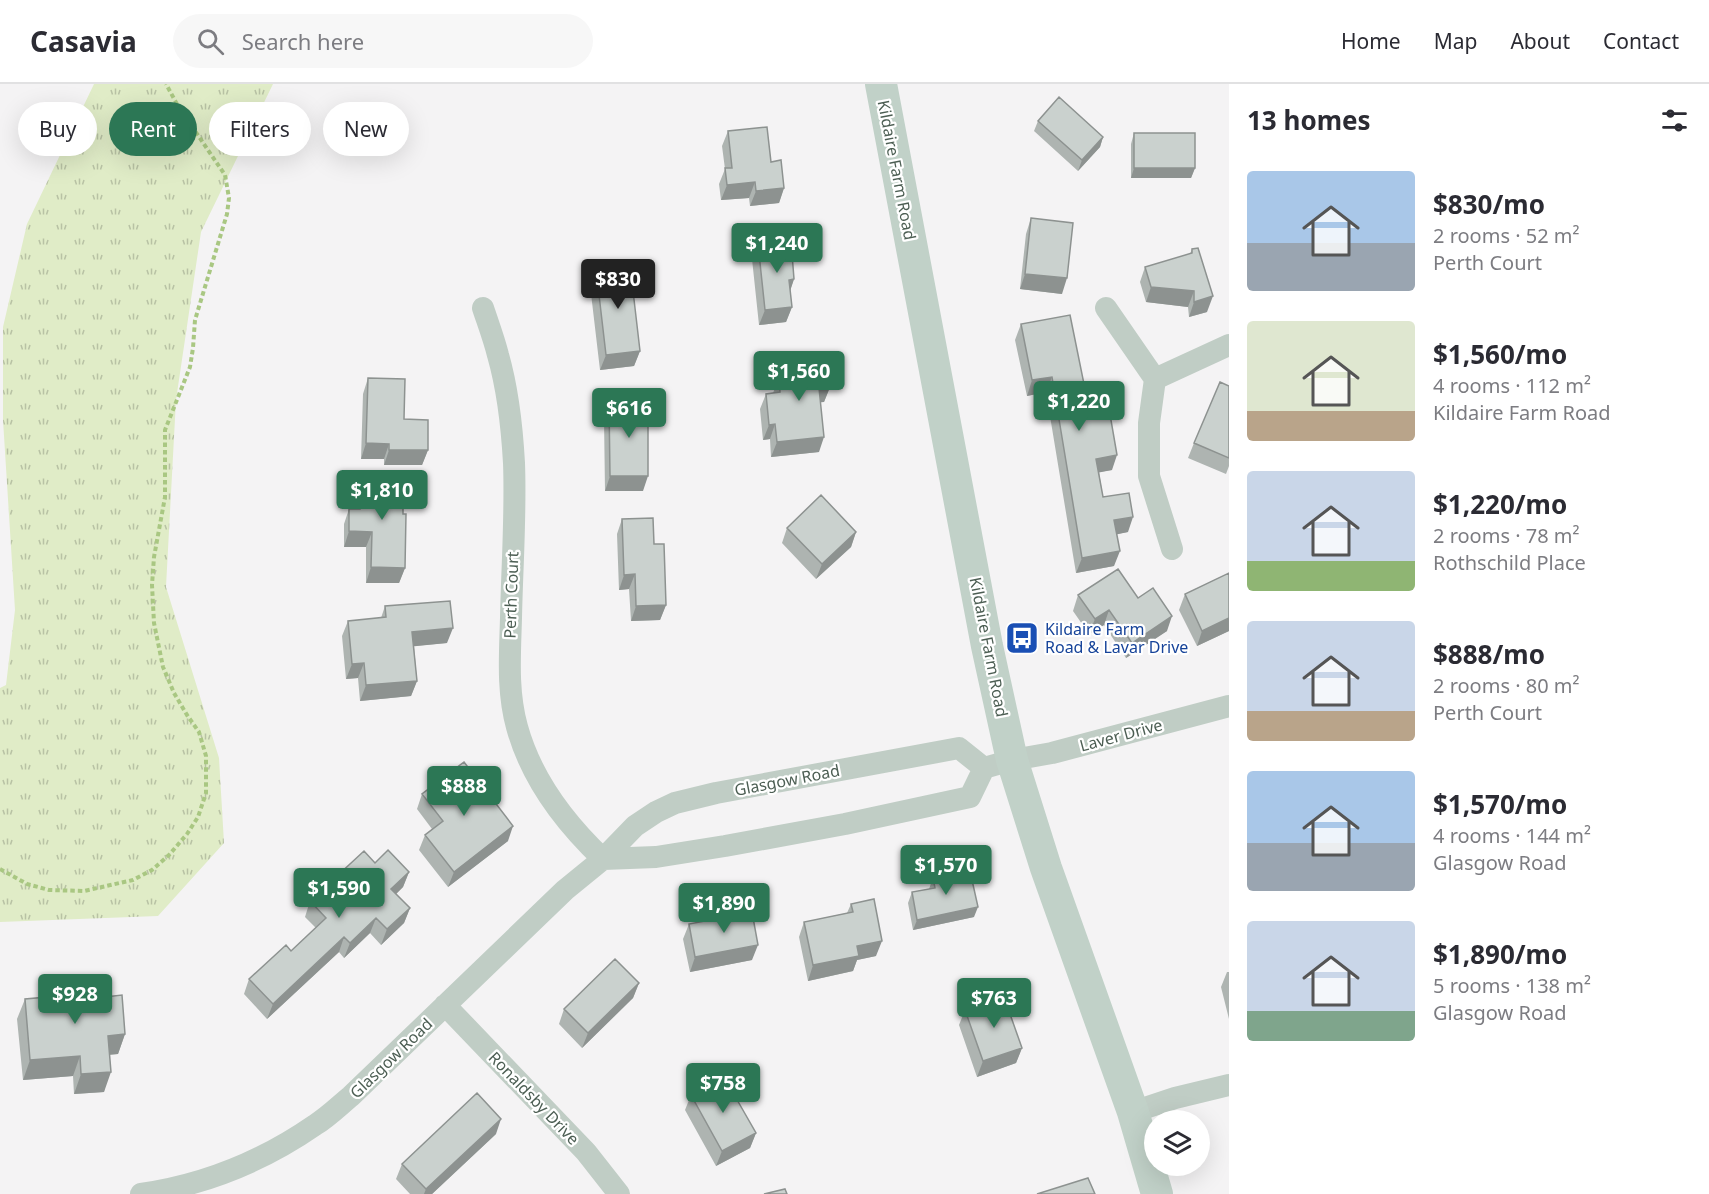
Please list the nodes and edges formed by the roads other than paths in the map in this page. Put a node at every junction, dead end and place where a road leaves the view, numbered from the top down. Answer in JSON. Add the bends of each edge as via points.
{"nodes":[{"id":1,"x":881,"y":84,"type":"edge"},
{"id":2,"x":483,"y":308,"type":"dead end"},
{"id":3,"x":1106,"y":308,"type":"dead end"},
{"id":4,"x":1229,"y":345,"type":"edge"},
{"id":5,"x":1155,"y":380,"type":"junction"},
{"id":6,"x":1172,"y":549,"type":"dead end"},
{"id":7,"x":1229,"y":705,"type":"edge"},
{"id":8,"x":998,"y":764,"type":"junction"},
{"id":9,"x":603,"y":859,"type":"junction"},
{"id":10,"x":445,"y":1005,"type":"junction"},
{"id":11,"x":1229,"y":1085,"type":"edge"},
{"id":12,"x":1133,"y":1112,"type":"junction"},
{"id":13,"x":141,"y":1194,"type":"edge"},
{"id":14,"x":619,"y":1194,"type":"edge"},
{"id":15,"x":1158,"y":1194,"type":"edge"}],
"edges":[{"from":1,"to":8,"type":"main road","name":"Kildaire Farm Road","via":[[987,646]]},
{"from":2,"to":9,"type":"street","name":"Perth Court","via":[[511,418],[514,477],[509,679],[517,726],[542,785],[586,844]]},
{"from":3,"to":5,"type":"street"},
{"from":4,"to":5,"type":"street"},
{"from":5,"to":6,"type":"street","via":[[1149,423],[1149,476]]},
{"from":7,"to":8,"type":"street","name":"Laver Drive"},
{"from":8,"to":9,"type":"street","via":[[970,796],[725,846],[656,857]]},
{"from":8,"to":9,"type":"street","name":"Glasgow Road","via":[[959,748],[716,793],[656,812],[635,826]]},
{"from":8,"to":12,"type":"main road","name":"Kildaire Farm Road","via":[[1046,868]]},
{"from":9,"to":10,"type":"street","name":"Glasgow Road","via":[[565,890]]},
{"from":10,"to":13,"type":"street","name":"Glasgow Road","via":[[351,1096],[284,1145],[211,1178]]},
{"from":10,"to":14,"type":"street","name":"Ronaldsby Drive","via":[[586,1152]]},
{"from":11,"to":12,"type":"street"},
{"from":12,"to":15,"type":"main road","name":"Kildaire Farm Road"}]}
